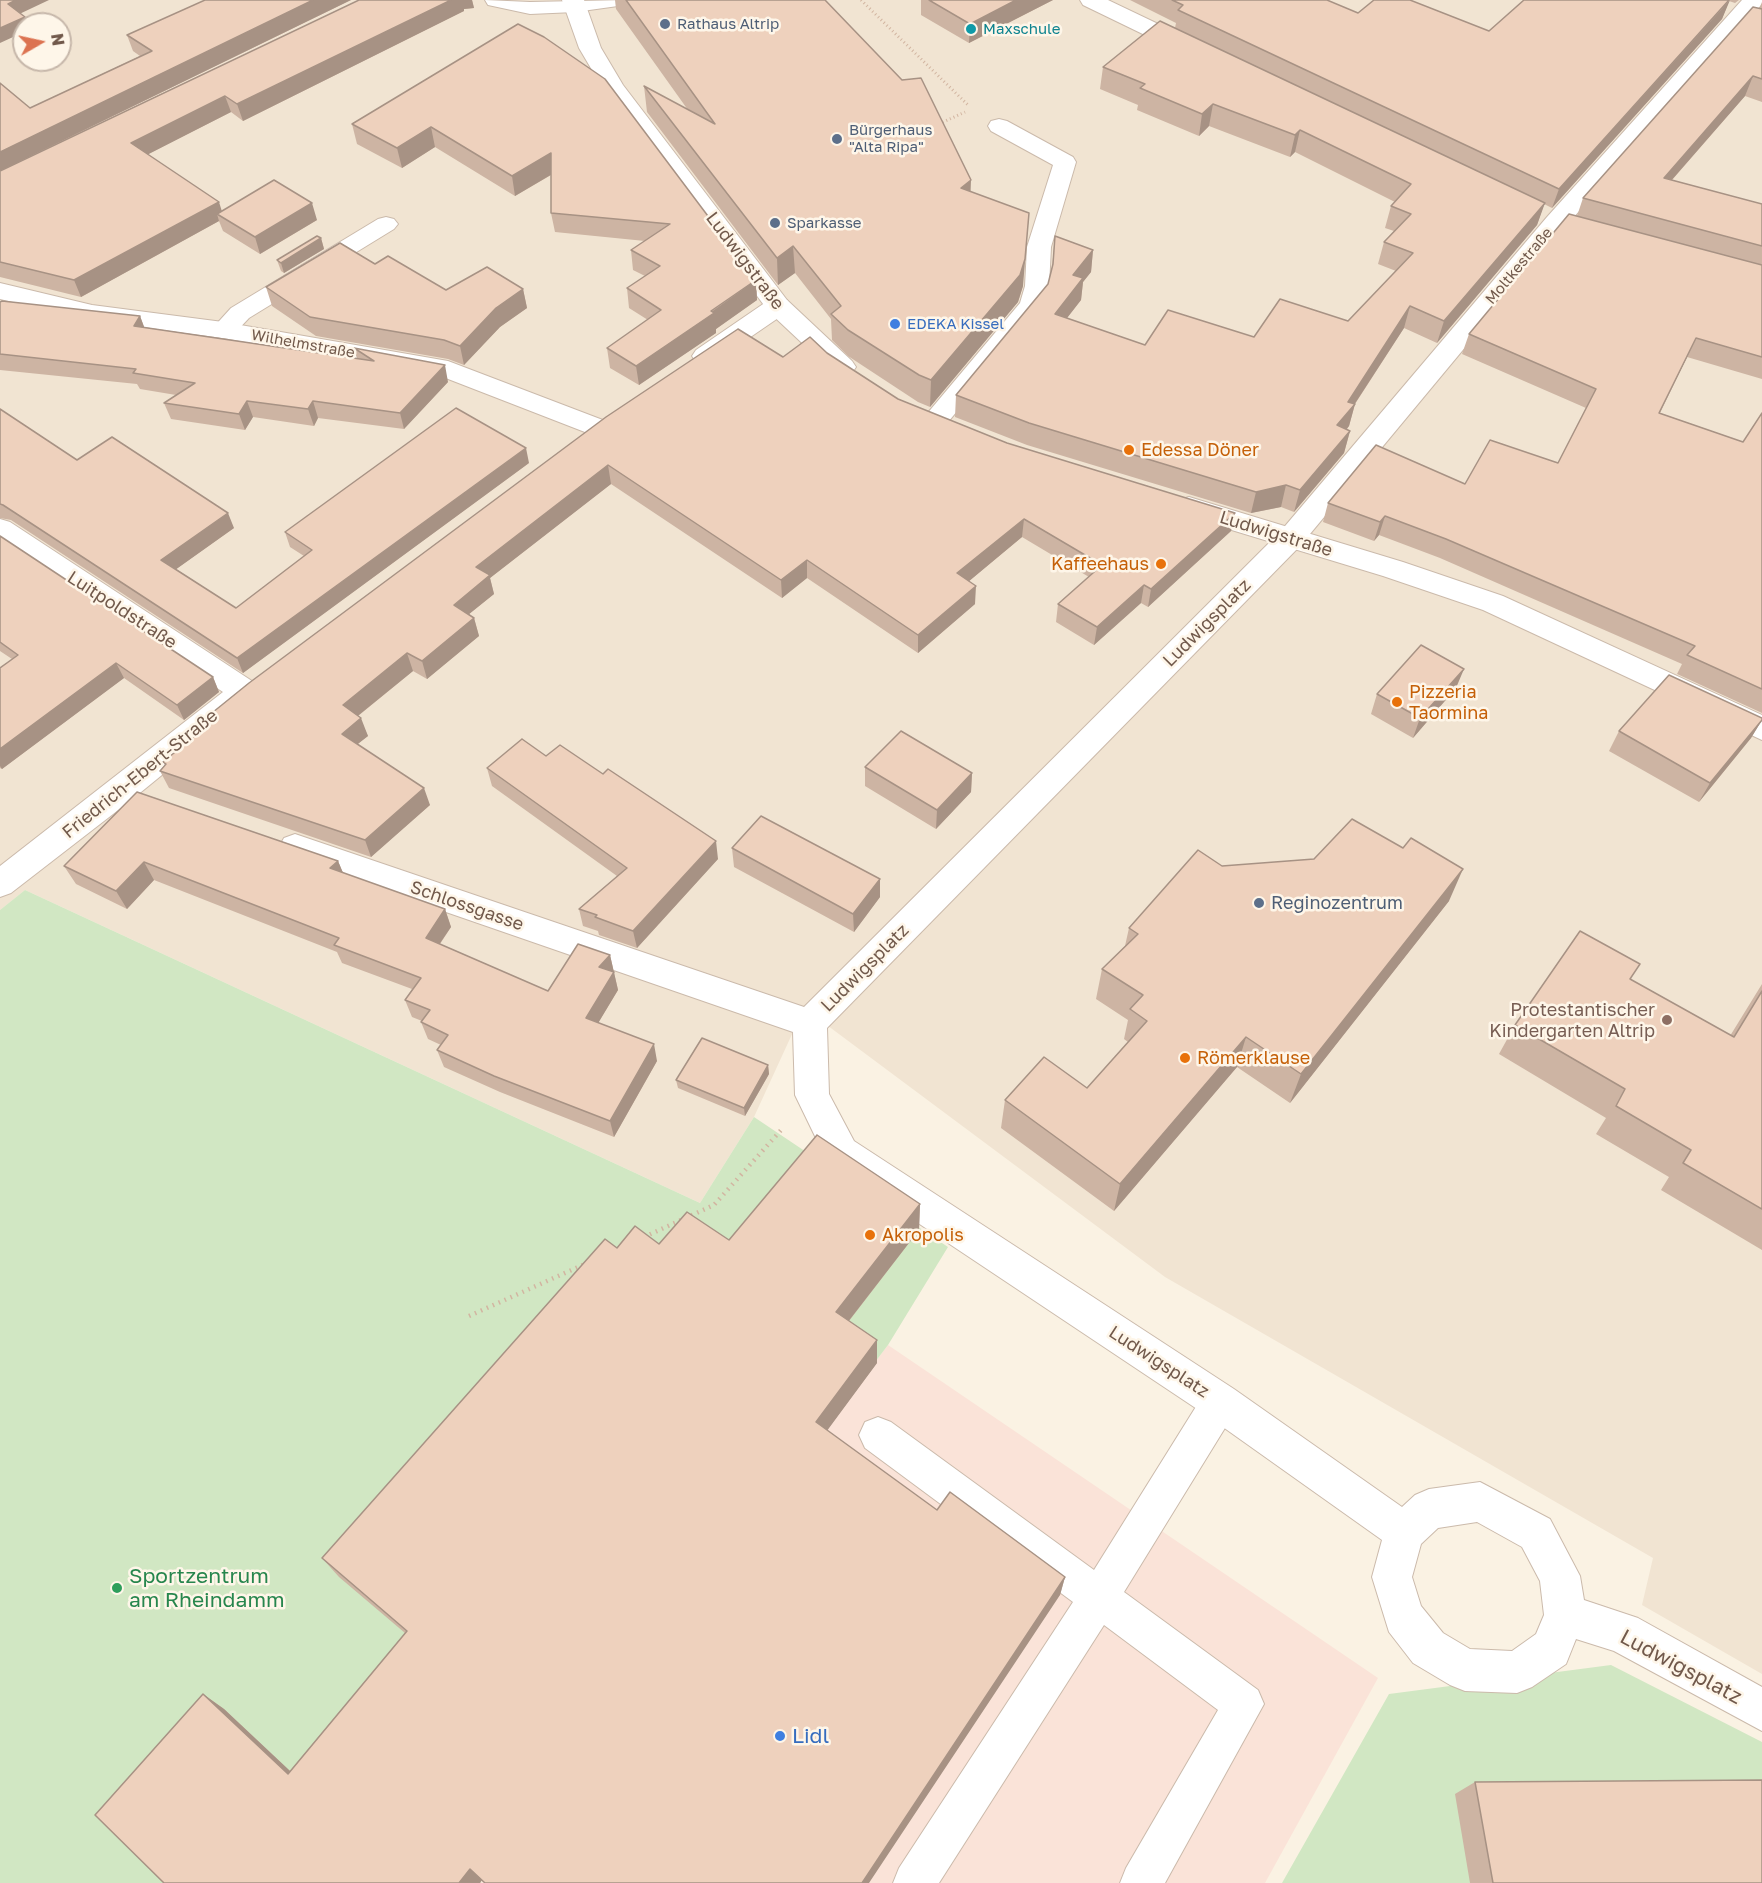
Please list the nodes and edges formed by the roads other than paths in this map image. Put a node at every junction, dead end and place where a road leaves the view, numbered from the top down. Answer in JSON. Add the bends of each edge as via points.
{"nodes":[{"id":1,"x":496,"y":0,"type":"edge"},
{"id":2,"x":618,"y":0,"type":"edge"},
{"id":3,"x":1091,"y":0,"type":"edge"},
{"id":4,"x":574,"y":3,"type":"edge"},
{"id":5,"x":1744,"y":12,"type":"edge"},
{"id":6,"x":1211,"y":58,"type":"edge"},
{"id":7,"x":999,"y":126,"type":"dead end"},
{"id":8,"x":386,"y":224,"type":"dead end"},
{"id":9,"x":0,"y":291,"type":"edge"},
{"id":10,"x":778,"y":306,"type":"junction"},
{"id":11,"x":223,"y":330,"type":"junction"},
{"id":12,"x":678,"y":374,"type":"edge"},
{"id":13,"x":858,"y":377,"type":"edge"},
{"id":14,"x":936,"y":421,"type":"edge"},
{"id":15,"x":570,"y":449,"type":"edge"},
{"id":16,"x":1164,"y":500,"type":"edge"},
{"id":17,"x":0,"y":530,"type":"edge"},
{"id":18,"x":1290,"y":539,"type":"junction"},
{"id":19,"x":254,"y":684,"type":"joint"},
{"id":20,"x":1762,"y":729,"type":"edge"},
{"id":21,"x":124,"y":788,"type":"junction"},
{"id":22,"x":158,"y":800,"type":"edge"},
{"id":23,"x":271,"y":838,"type":"edge"},
{"id":24,"x":0,"y":884,"type":"edge"},
{"id":25,"x":810,"y":1023,"type":"junction"},
{"id":26,"x":1220,"y":1402,"type":"junction"},
{"id":27,"x":878,"y":1435,"type":"dead end"},
{"id":28,"x":1404,"y":1532,"type":"junction"},
{"id":29,"x":1099,"y":1597,"type":"junction"},
{"id":30,"x":1565,"y":1615,"type":"junction"},
{"id":31,"x":1762,"y":1710,"type":"edge"},
{"id":32,"x":914,"y":1883,"type":"edge"},
{"id":33,"x":1141,"y":1883,"type":"edge"}],
"edges":[{"from":1,"to":4,"type":"street","via":[[530,8]]},
{"from":2,"to":4,"type":"street"},
{"from":3,"to":6,"type":"street"},
{"from":4,"to":10,"type":"street","name":"Ludwigstraße","via":[[590,48],[613,87]]},
{"from":5,"to":18,"type":"street","name":"Moltkestraße","via":[[1556,221]]},
{"from":7,"to":14,"type":"lane","via":[[1065,162],[1039,247],[1032,305]]},
{"from":8,"to":11,"type":"lane","via":[[240,313]]},
{"from":9,"to":11,"type":"street","name":"Wilhelmstraße","via":[[92,313]]},
{"from":10,"to":12,"type":"street"},
{"from":10,"to":13,"type":"street","name":"Ludwigstraße","via":[[838,364]]},
{"from":11,"to":15,"type":"street","name":"Wilhelmstraße","via":[[448,369],[609,421]]},
{"from":16,"to":18,"type":"street","name":"Ludwigstraße"},
{"from":17,"to":19,"type":"street","name":"Luitpoldstraße"},
{"from":18,"to":20,"type":"street","name":"Ludwigstraße","via":[[1493,603]]},
{"from":18,"to":25,"type":"street","name":"Ludwigsplatz"},
{"from":19,"to":21,"type":"street","name":"Friedrich-Ebert-Straße"},
{"from":21,"to":22,"type":"street"},
{"from":21,"to":24,"type":"street","name":"Friedrich-Ebert-Straße"},
{"from":23,"to":25,"type":"street","name":"Schlossgasse"},
{"from":25,"to":26,"type":"street","name":"Ludwigsplatz","via":[[812,1095],[841,1152]]},
{"from":26,"to":28,"type":"street","name":"Ludwigsplatz"},
{"from":26,"to":29,"type":"lane"},
{"from":27,"to":29,"type":"lane"},
{"from":28,"to":30,"type":"street","via":[[1429,1509],[1480,1502],[1536,1533],[1560,1576]]},
{"from":28,"to":30,"type":"street","via":[[1392,1576],[1404,1617],[1428,1648],[1465,1670],[1517,1672],[1551,1649]]},
{"from":29,"to":32,"type":"lane"},
{"from":29,"to":33,"type":"lane","via":[[1244,1704]]},
{"from":30,"to":31,"type":"street","name":"Ludwigsplatz","via":[[1623,1633]]}]}
